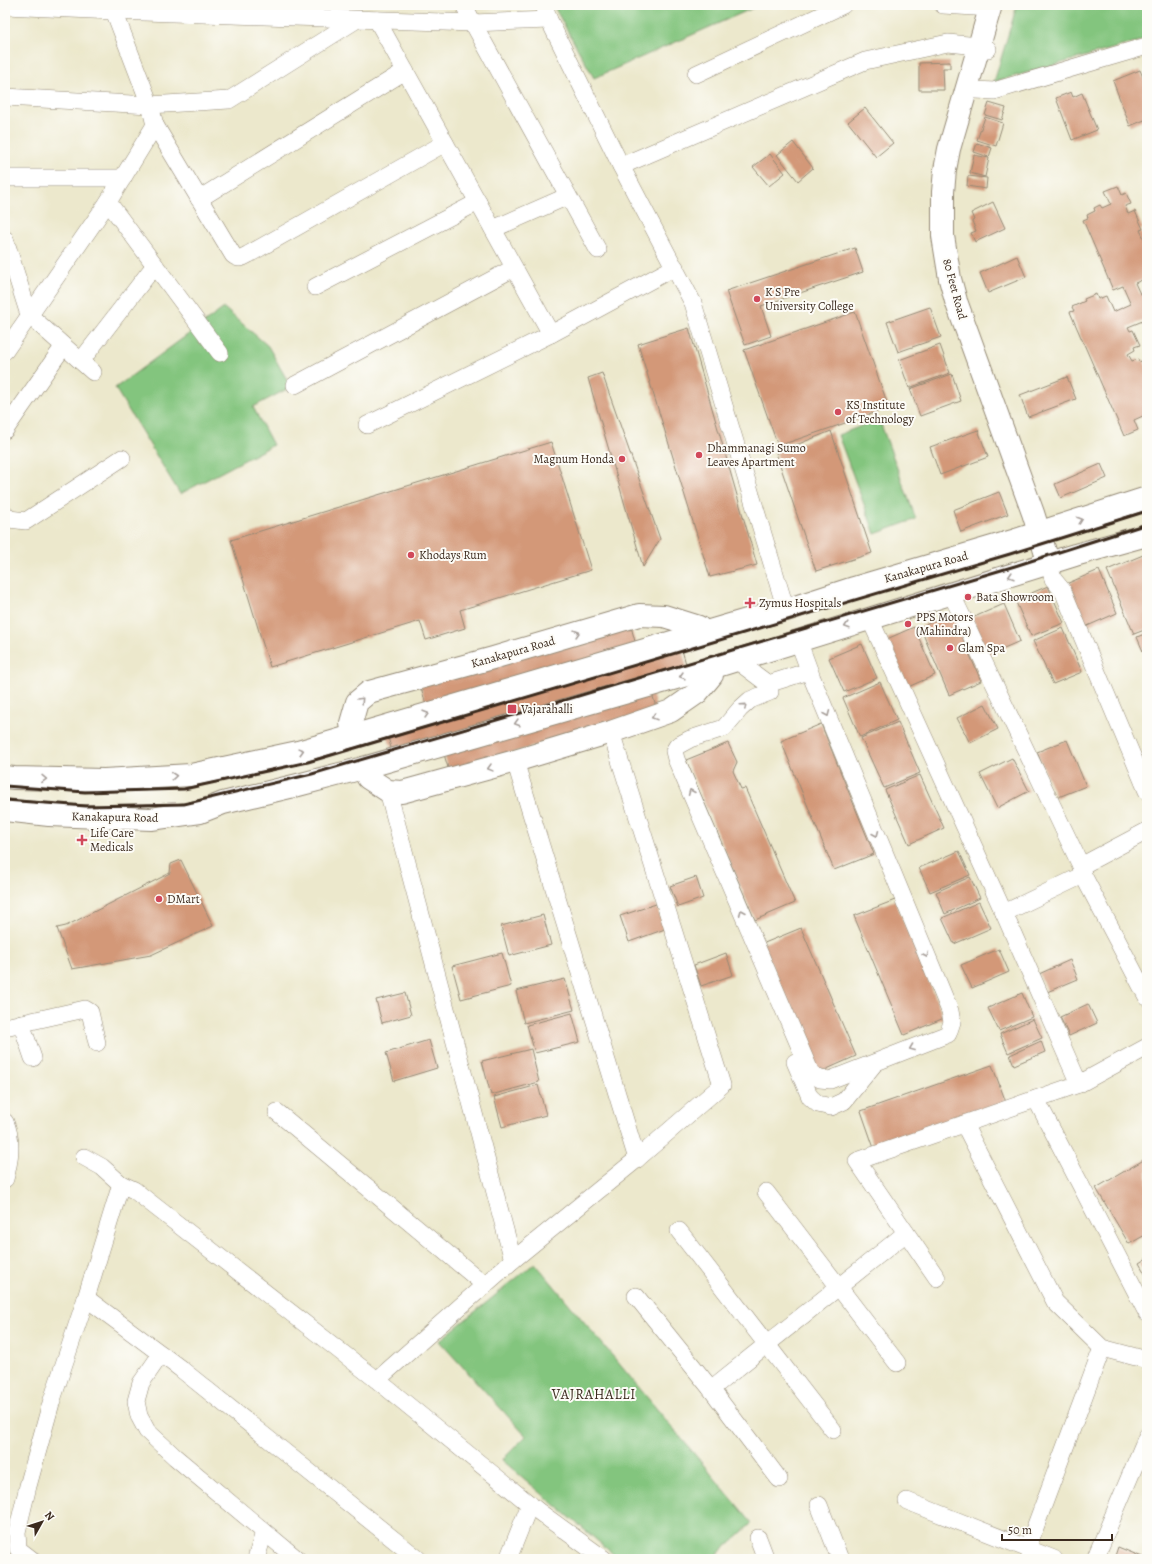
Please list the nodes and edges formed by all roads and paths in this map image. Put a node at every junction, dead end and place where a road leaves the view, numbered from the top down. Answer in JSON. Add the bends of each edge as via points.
{"nodes":[{"id":1,"x":464,"y":5,"type":"edge"},
{"id":2,"x":843,"y":5,"type":"edge"},
{"id":3,"x":943,"y":5,"type":"edge"},
{"id":4,"x":5,"y":6,"type":"edge"},
{"id":5,"x":994,"y":6,"type":"edge"},
{"id":6,"x":105,"y":9,"type":"edge"},
{"id":7,"x":214,"y":10,"type":"edge"},
{"id":8,"x":546,"y":12,"type":"edge"},
{"id":9,"x":356,"y":20,"type":"junction"},
{"id":10,"x":377,"y":20,"type":"junction"},
{"id":11,"x":472,"y":23,"type":"junction"},
{"id":12,"x":1147,"y":46,"type":"edge"},
{"id":13,"x":983,"y":48,"type":"junction"},
{"id":14,"x":405,"y":71,"type":"junction"},
{"id":15,"x":696,"y":74,"type":"dead end"},
{"id":16,"x":976,"y":90,"type":"junction"},
{"id":17,"x":5,"y":97,"type":"edge"},
{"id":18,"x":150,"y":105,"type":"junction"},
{"id":19,"x":154,"y":124,"type":"junction"},
{"id":20,"x":445,"y":143,"type":"junction"},
{"id":21,"x":621,"y":166,"type":"junction"},
{"id":22,"x":5,"y":178,"type":"edge"},
{"id":23,"x":122,"y":178,"type":"junction"},
{"id":24,"x":568,"y":196,"type":"junction"},
{"id":25,"x":199,"y":199,"type":"junction"},
{"id":26,"x":108,"y":202,"type":"junction"},
{"id":27,"x":478,"y":202,"type":"junction"},
{"id":28,"x":493,"y":229,"type":"junction"},
{"id":29,"x":5,"y":239,"type":"edge"},
{"id":30,"x":598,"y":250,"type":"dead end"},
{"id":31,"x":155,"y":265,"type":"junction"},
{"id":32,"x":675,"y":267,"type":"junction"},
{"id":33,"x":514,"y":268,"type":"junction"},
{"id":34,"x":315,"y":287,"type":"dead end"},
{"id":35,"x":29,"y":315,"type":"junction"},
{"id":36,"x":551,"y":334,"type":"junction"},
{"id":37,"x":63,"y":347,"type":"junction"},
{"id":38,"x":5,"y":351,"type":"edge"},
{"id":39,"x":220,"y":353,"type":"dead end"},
{"id":40,"x":295,"y":385,"type":"dead end"},
{"id":41,"x":366,"y":425,"type":"dead end"},
{"id":42,"x":5,"y":430,"type":"edge"},
{"id":43,"x":122,"y":458,"type":"dead end"},
{"id":44,"x":1147,"y":498,"type":"edge"},
{"id":45,"x":5,"y":514,"type":"edge"},
{"id":46,"x":1045,"y":531,"type":"junction"},
{"id":47,"x":1147,"y":536,"type":"edge"},
{"id":48,"x":1055,"y":562,"type":"junction"},
{"id":49,"x":952,"y":593,"type":"junction"},
{"id":50,"x":786,"y":610,"type":"junction"},
{"id":51,"x":870,"y":619,"type":"junction"},
{"id":52,"x":703,"y":633,"type":"junction"},
{"id":53,"x":798,"y":640,"type":"junction"},
{"id":54,"x":736,"y":660,"type":"junction"},
{"id":55,"x":711,"y":668,"type":"junction"},
{"id":56,"x":809,"y":671,"type":"junction"},
{"id":57,"x":768,"y":684,"type":"junction"},
{"id":58,"x":611,"y":732,"type":"junction"},
{"id":59,"x":347,"y":738,"type":"junction"},
{"id":60,"x":515,"y":761,"type":"junction"},
{"id":61,"x":357,"y":769,"type":"junction"},
{"id":62,"x":5,"y":777,"type":"edge"},
{"id":63,"x":388,"y":791,"type":"junction"},
{"id":64,"x":1147,"y":791,"type":"edge"},
{"id":65,"x":5,"y":810,"type":"edge"},
{"id":66,"x":1147,"y":831,"type":"edge"},
{"id":67,"x":1082,"y":871,"type":"junction"},
{"id":68,"x":1004,"y":913,"type":"junction"},
{"id":69,"x":752,"y":935,"type":"junction"},
{"id":70,"x":1147,"y":996,"type":"edge"},
{"id":71,"x":13,"y":1025,"type":"edge"},
{"id":72,"x":781,"y":1030,"type":"dead end"},
{"id":73,"x":97,"y":1044,"type":"dead end"},
{"id":74,"x":1147,"y":1047,"type":"edge"},
{"id":75,"x":792,"y":1054,"type":"dead end"},
{"id":76,"x":33,"y":1058,"type":"dead end"},
{"id":77,"x":876,"y":1062,"type":"junction"},
{"id":78,"x":1079,"y":1084,"type":"junction"},
{"id":79,"x":1036,"y":1099,"type":"junction"},
{"id":80,"x":277,"y":1112,"type":"dead end"},
{"id":81,"x":5,"y":1122,"type":"edge"},
{"id":82,"x":964,"y":1124,"type":"junction"},
{"id":83,"x":84,"y":1157,"type":"dead end"},
{"id":84,"x":637,"y":1159,"type":"junction"},
{"id":85,"x":5,"y":1179,"type":"edge"},
{"id":86,"x":121,"y":1184,"type":"junction"},
{"id":87,"x":766,"y":1192,"type":"dead end"},
{"id":88,"x":679,"y":1231,"type":"dead end"},
{"id":89,"x":906,"y":1233,"type":"junction"},
{"id":90,"x":513,"y":1260,"type":"junction"},
{"id":91,"x":937,"y":1278,"type":"dead end"},
{"id":92,"x":485,"y":1285,"type":"junction"},
{"id":93,"x":838,"y":1287,"type":"junction"},
{"id":94,"x":636,"y":1296,"type":"dead end"},
{"id":95,"x":86,"y":1298,"type":"junction"},
{"id":96,"x":1147,"y":1313,"type":"edge"},
{"id":97,"x":766,"y":1344,"type":"junction"},
{"id":98,"x":1102,"y":1348,"type":"junction"},
{"id":99,"x":161,"y":1354,"type":"junction"},
{"id":100,"x":1147,"y":1360,"type":"edge"},
{"id":101,"x":897,"y":1363,"type":"dead end"},
{"id":102,"x":377,"y":1380,"type":"junction"},
{"id":103,"x":711,"y":1389,"type":"junction"},
{"id":104,"x":833,"y":1430,"type":"dead end"},
{"id":105,"x":1147,"y":1436,"type":"edge"},
{"id":106,"x":780,"y":1479,"type":"dead end"},
{"id":107,"x":907,"y":1501,"type":"dead end"},
{"id":108,"x":530,"y":1504,"type":"junction"},
{"id":109,"x":819,"y":1505,"type":"dead end"},
{"id":110,"x":264,"y":1532,"type":"junction"},
{"id":111,"x":758,"y":1538,"type":"dead end"},
{"id":112,"x":1027,"y":1549,"type":"junction"},
{"id":113,"x":31,"y":1559,"type":"edge"},
{"id":114,"x":256,"y":1559,"type":"edge"},
{"id":115,"x":297,"y":1559,"type":"edge"},
{"id":116,"x":418,"y":1559,"type":"edge"},
{"id":117,"x":508,"y":1559,"type":"edge"},
{"id":118,"x":604,"y":1559,"type":"edge"},
{"id":119,"x":766,"y":1559,"type":"edge"},
{"id":120,"x":840,"y":1559,"type":"edge"},
{"id":121,"x":1054,"y":1559,"type":"edge"},
{"id":122,"x":1095,"y":1559,"type":"edge"}],
"edges":[{"from":1,"to":11,"type":"street"},
{"from":2,"to":15,"type":"street"},
{"from":3,"to":5,"type":"street"},
{"from":4,"to":6,"type":"street"},
{"from":5,"to":13,"type":"main road","name":"80 Feet Road"},
{"from":6,"to":7,"type":"street"},
{"from":6,"to":18,"type":"street"},
{"from":7,"to":9,"type":"street"},
{"from":8,"to":11,"type":"street"},
{"from":8,"to":21,"type":"street"},
{"from":9,"to":10,"type":"street"},
{"from":9,"to":18,"type":"street","via":[[229,100]]},
{"from":10,"to":11,"type":"street"},
{"from":10,"to":14,"type":"street"},
{"from":11,"to":24,"type":"street"},
{"from":12,"to":16,"type":"street","via":[[994,91]]},
{"from":13,"to":16,"type":"main road","name":"80 Feet Road"},
{"from":13,"to":21,"type":"street","via":[[948,42],[865,61]]},
{"from":13,"to":46,"type":"main road","name":"80 Feet Road","via":[[949,149],[945,170],[942,214],[946,258],[956,300]]},
{"from":14,"to":20,"type":"street"},
{"from":14,"to":25,"type":"street"},
{"from":16,"to":46,"type":"main road","name":"80 Feet Road","via":[[959,148],[955,172],[952,214],[956,256],[966,298]]},
{"from":17,"to":18,"type":"street"},
{"from":18,"to":19,"type":"street"},
{"from":19,"to":23,"type":"street"},
{"from":19,"to":25,"type":"street"},
{"from":20,"to":25,"type":"street","via":[[241,258],[232,255]]},
{"from":20,"to":27,"type":"street"},
{"from":21,"to":32,"type":"street"},
{"from":22,"to":23,"type":"street"},
{"from":23,"to":26,"type":"street"},
{"from":24,"to":28,"type":"street"},
{"from":24,"to":30,"type":"street"},
{"from":26,"to":31,"type":"street"},
{"from":26,"to":35,"type":"street"},
{"from":27,"to":28,"type":"street"},
{"from":27,"to":34,"type":"street"},
{"from":28,"to":33,"type":"street"},
{"from":29,"to":35,"type":"street"},
{"from":31,"to":37,"type":"street","via":[[87,367]]},
{"from":31,"to":39,"type":"street"},
{"from":32,"to":36,"type":"street"},
{"from":32,"to":50,"type":"street","via":[[693,303]]},
{"from":33,"to":36,"type":"street"},
{"from":33,"to":40,"type":"street"},
{"from":35,"to":37,"type":"street"},
{"from":35,"to":38,"type":"street"},
{"from":36,"to":41,"type":"street"},
{"from":37,"to":42,"type":"street"},
{"from":43,"to":45,"type":"street","via":[[26,521],[9,519]]},
{"from":46,"to":44,"type":"main road","name":"Kanakapura Road","one_way":true},
{"from":46,"to":48,"type":"main road","name":"80 Feet Road"},
{"from":46,"to":50,"type":"main road","name":"Kanakapura Road"},
{"from":47,"to":48,"type":"main road","name":"Kanakapura Road"},
{"from":48,"to":49,"type":"main road","name":"Kanakapura Road","one_way":true},
{"from":48,"to":64,"type":"street","via":[[1065,573],[1063,591]]},
{"from":49,"to":51,"type":"main road","name":"Kanakapura Road"},
{"from":49,"to":67,"type":"street"},
{"from":50,"to":52,"type":"main road","name":"Kanakapura Road"},
{"from":51,"to":53,"type":"main road","name":"Kanakapura Road","one_way":true},
{"from":51,"to":68,"type":"street"},
{"from":59,"to":52,"type":"main road","name":"Kanakapura Road","one_way":true},
{"from":59,"to":52,"type":"main road","name":"Kanakapura Road","one_way":true,"via":[[357,702],[369,692],[639,615],[664,616],[699,627]]},
{"from":53,"to":54,"type":"main road","name":"Kanakapura Road"},
{"from":53,"to":56,"type":"street"},
{"from":54,"to":55,"type":"main road","name":"Kanakapura Road"},
{"from":54,"to":57,"type":"street"},
{"from":55,"to":58,"type":"main road","one_way":true,"via":[[712,675],[697,693],[671,711]]},
{"from":55,"to":61,"type":"main road","name":"Kanakapura Road","one_way":true},
{"from":56,"to":57,"type":"street"},
{"from":56,"to":77,"type":"street","one_way":true,"via":[[950,1011],[952,1022],[948,1034]]},
{"from":69,"to":57,"type":"street","one_way":true,"via":[[674,751],[677,746],[690,739],[724,728],[750,700],[770,692]]},
{"from":58,"to":60,"type":"main road"},
{"from":58,"to":84,"type":"street","via":[[722,1084]]},
{"from":59,"to":61,"type":"main road"},
{"from":62,"to":59,"type":"main road","name":"Kanakapura Road","one_way":true,"via":[[104,780],[190,775],[298,752]]},
{"from":60,"to":63,"type":"main road","one_way":true,"via":[[402,792]]},
{"from":60,"to":84,"type":"street"},
{"from":61,"to":63,"type":"main road"},
{"from":61,"to":65,"type":"main road","name":"Kanakapura Road","via":[[223,803],[200,812],[151,819],[49,815]]},
{"from":63,"to":90,"type":"street"},
{"from":66,"to":67,"type":"street"},
{"from":67,"to":68,"type":"street"},
{"from":67,"to":70,"type":"street"},
{"from":68,"to":78,"type":"street"},
{"from":69,"to":72,"type":"street","via":[[749,953]]},
{"from":69,"to":77,"type":"street","via":[[811,1073],[820,1079],[830,1080]]},
{"from":71,"to":73,"type":"street","via":[[85,1009],[90,1012]]},
{"from":71,"to":76,"type":"street"},
{"from":74,"to":78,"type":"street"},
{"from":75,"to":77,"type":"street","via":[[810,1097],[818,1104],[831,1107],[844,1101]]},
{"from":78,"to":79,"type":"street"},
{"from":79,"to":82,"type":"street"},
{"from":79,"to":96,"type":"street"},
{"from":80,"to":92,"type":"street"},
{"from":81,"to":85,"type":"street","via":[[10,1133],[9,1167]]},
{"from":82,"to":89,"type":"street","via":[[857,1161]]},
{"from":82,"to":98,"type":"street","via":[[1055,1302]]},
{"from":83,"to":86,"type":"street","via":[[102,1167]]},
{"from":84,"to":90,"type":"street"},
{"from":86,"to":95,"type":"street"},
{"from":86,"to":102,"type":"street","via":[[134,1190]]},
{"from":87,"to":93,"type":"street"},
{"from":88,"to":97,"type":"street"},
{"from":89,"to":91,"type":"street"},
{"from":89,"to":93,"type":"street"},
{"from":90,"to":92,"type":"street"},
{"from":92,"to":102,"type":"street"},
{"from":93,"to":97,"type":"street"},
{"from":93,"to":101,"type":"street"},
{"from":94,"to":103,"type":"street"},
{"from":95,"to":99,"type":"street"},
{"from":95,"to":113,"type":"street","via":[[51,1403],[17,1532],[18,1549]]},
{"from":97,"to":103,"type":"street"},
{"from":97,"to":104,"type":"street"},
{"from":98,"to":100,"type":"street"},
{"from":98,"to":112,"type":"street"},
{"from":99,"to":110,"type":"street","via":[[142,1383],[136,1401],[139,1416],[147,1431],[174,1458]]},
{"from":99,"to":116,"type":"street"},
{"from":102,"to":108,"type":"street"},
{"from":103,"to":106,"type":"street"},
{"from":105,"to":122,"type":"street"},
{"from":107,"to":112,"type":"street"},
{"from":108,"to":117,"type":"street"},
{"from":108,"to":118,"type":"street"},
{"from":109,"to":120,"type":"street"},
{"from":110,"to":114,"type":"street"},
{"from":110,"to":115,"type":"street"},
{"from":111,"to":119,"type":"street"},
{"from":112,"to":121,"type":"street"}]}
